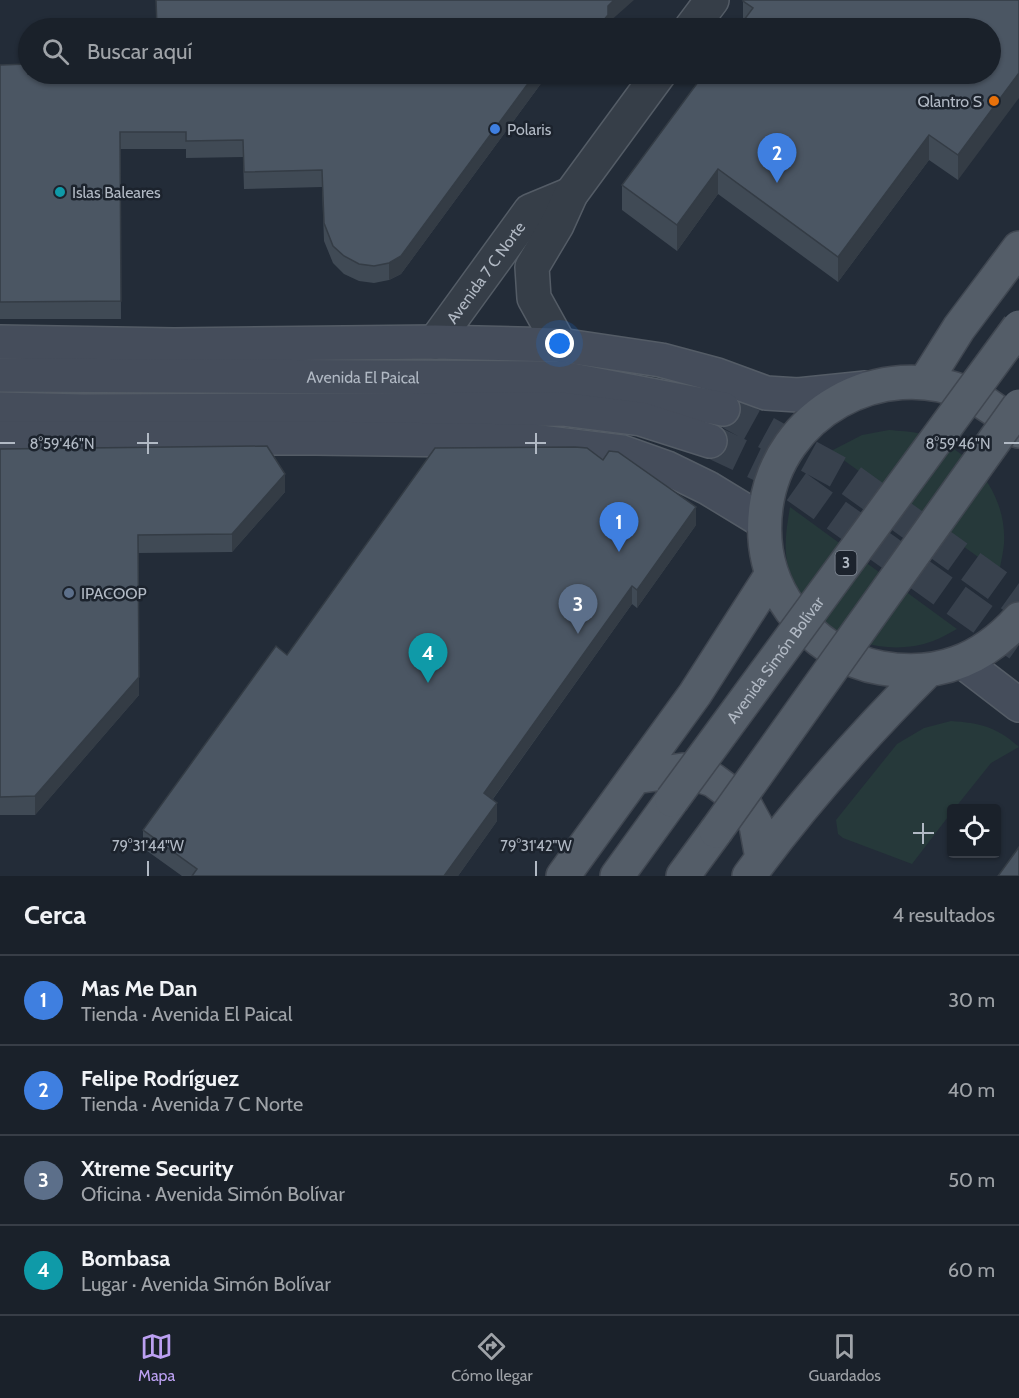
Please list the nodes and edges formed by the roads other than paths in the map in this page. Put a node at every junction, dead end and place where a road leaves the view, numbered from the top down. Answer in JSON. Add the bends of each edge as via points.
{"nodes":[{"id":1,"x":712,"y":0,"type":"edge"},
{"id":2,"x":699,"y":18,"type":"edge"},
{"id":3,"x":651,"y":84,"type":"edge"},
{"id":4,"x":571,"y":194,"type":"junction"},
{"id":5,"x":1019,"y":248,"type":"edge"},
{"id":6,"x":1019,"y":327,"type":"edge"},
{"id":7,"x":0,"y":342,"type":"edge"},
{"id":8,"x":435,"y":342,"type":"junction"},
{"id":9,"x":560,"y":345,"type":"junction"},
{"id":10,"x":0,"y":375,"type":"edge"},
{"id":11,"x":925,"y":382,"type":"junction"},
{"id":12,"x":871,"y":387,"type":"junction"},
{"id":13,"x":1019,"y":406,"type":"edge"},
{"id":14,"x":0,"y":409,"type":"edge"},
{"id":15,"x":723,"y":409,"type":"tunnel mouth"},
{"id":16,"x":1019,"y":431,"type":"edge"},
{"id":17,"x":0,"y":438,"type":"edge"},
{"id":18,"x":710,"y":441,"type":"tunnel mouth"},
{"id":19,"x":764,"y":522,"type":"junction"},
{"id":20,"x":771,"y":574,"type":"junction"},
{"id":21,"x":1019,"y":620,"type":"edge"},
{"id":22,"x":963,"y":662,"type":"junction"},
{"id":23,"x":928,"y":670,"type":"junction"},
{"id":24,"x":1019,"y":705,"type":"edge"},
{"id":25,"x":636,"y":777,"type":"junction"},
{"id":26,"x":755,"y":867,"type":"edge"},
{"id":27,"x":563,"y":876,"type":"edge"},
{"id":28,"x":617,"y":876,"type":"edge"},
{"id":29,"x":683,"y":876,"type":"edge"}],
"edges":[{"from":1,"to":2,"type":"street"},
{"from":3,"to":4,"type":"street","name":"Avenida 7 C Norte"},
{"from":4,"to":8,"type":"street","name":"Avenida 7 C Norte","via":[[530,211]]},
{"from":4,"to":9,"type":"street","name":"Avenida 7 C Norte","via":[[532,267],[534,298]]},
{"from":5,"to":11,"type":"main road","via":[[959,328]]},
{"from":6,"to":28,"type":"main road","name":"Avenida Simón Bolívar","number":"3","bridge":true},
{"from":7,"to":8,"type":"main road"},
{"from":8,"to":9,"type":"main road"},
{"from":9,"to":12,"type":"main road","via":[[661,360],[766,393],[798,395]]},
{"from":10,"to":15,"type":"main road","name":"Avenida El Paical","via":[[561,378]]},
{"from":11,"to":12,"type":"main road"},
{"from":11,"to":16,"type":"main road","via":[[968,394]]},
{"from":12,"to":19,"type":"main road","via":[[846,396],[804,427],[775,471]]},
{"from":13,"to":29,"type":"main road","bridge":true},
{"from":14,"to":18,"type":"main road","name":"Avenida El Paical","via":[[562,409],[641,419]]},
{"from":17,"to":19,"type":"main road","via":[[531,441],[622,452],[708,488]]},
{"from":19,"to":20,"type":"main road"},
{"from":20,"to":23,"type":"main road","via":[[800,622],[845,657],[899,672]]},
{"from":20,"to":25,"type":"main road","via":[[695,694]]},
{"from":21,"to":22,"type":"main road","via":[[1002,639]]},
{"from":22,"to":23,"type":"main road"},
{"from":22,"to":24,"type":"main road"},
{"from":23,"to":26,"type":"main road","via":[[826,777]]},
{"from":25,"to":26,"type":"main road","via":[[683,770],[713,780],[744,803],[756,825]]},
{"from":25,"to":27,"type":"main road"}]}
